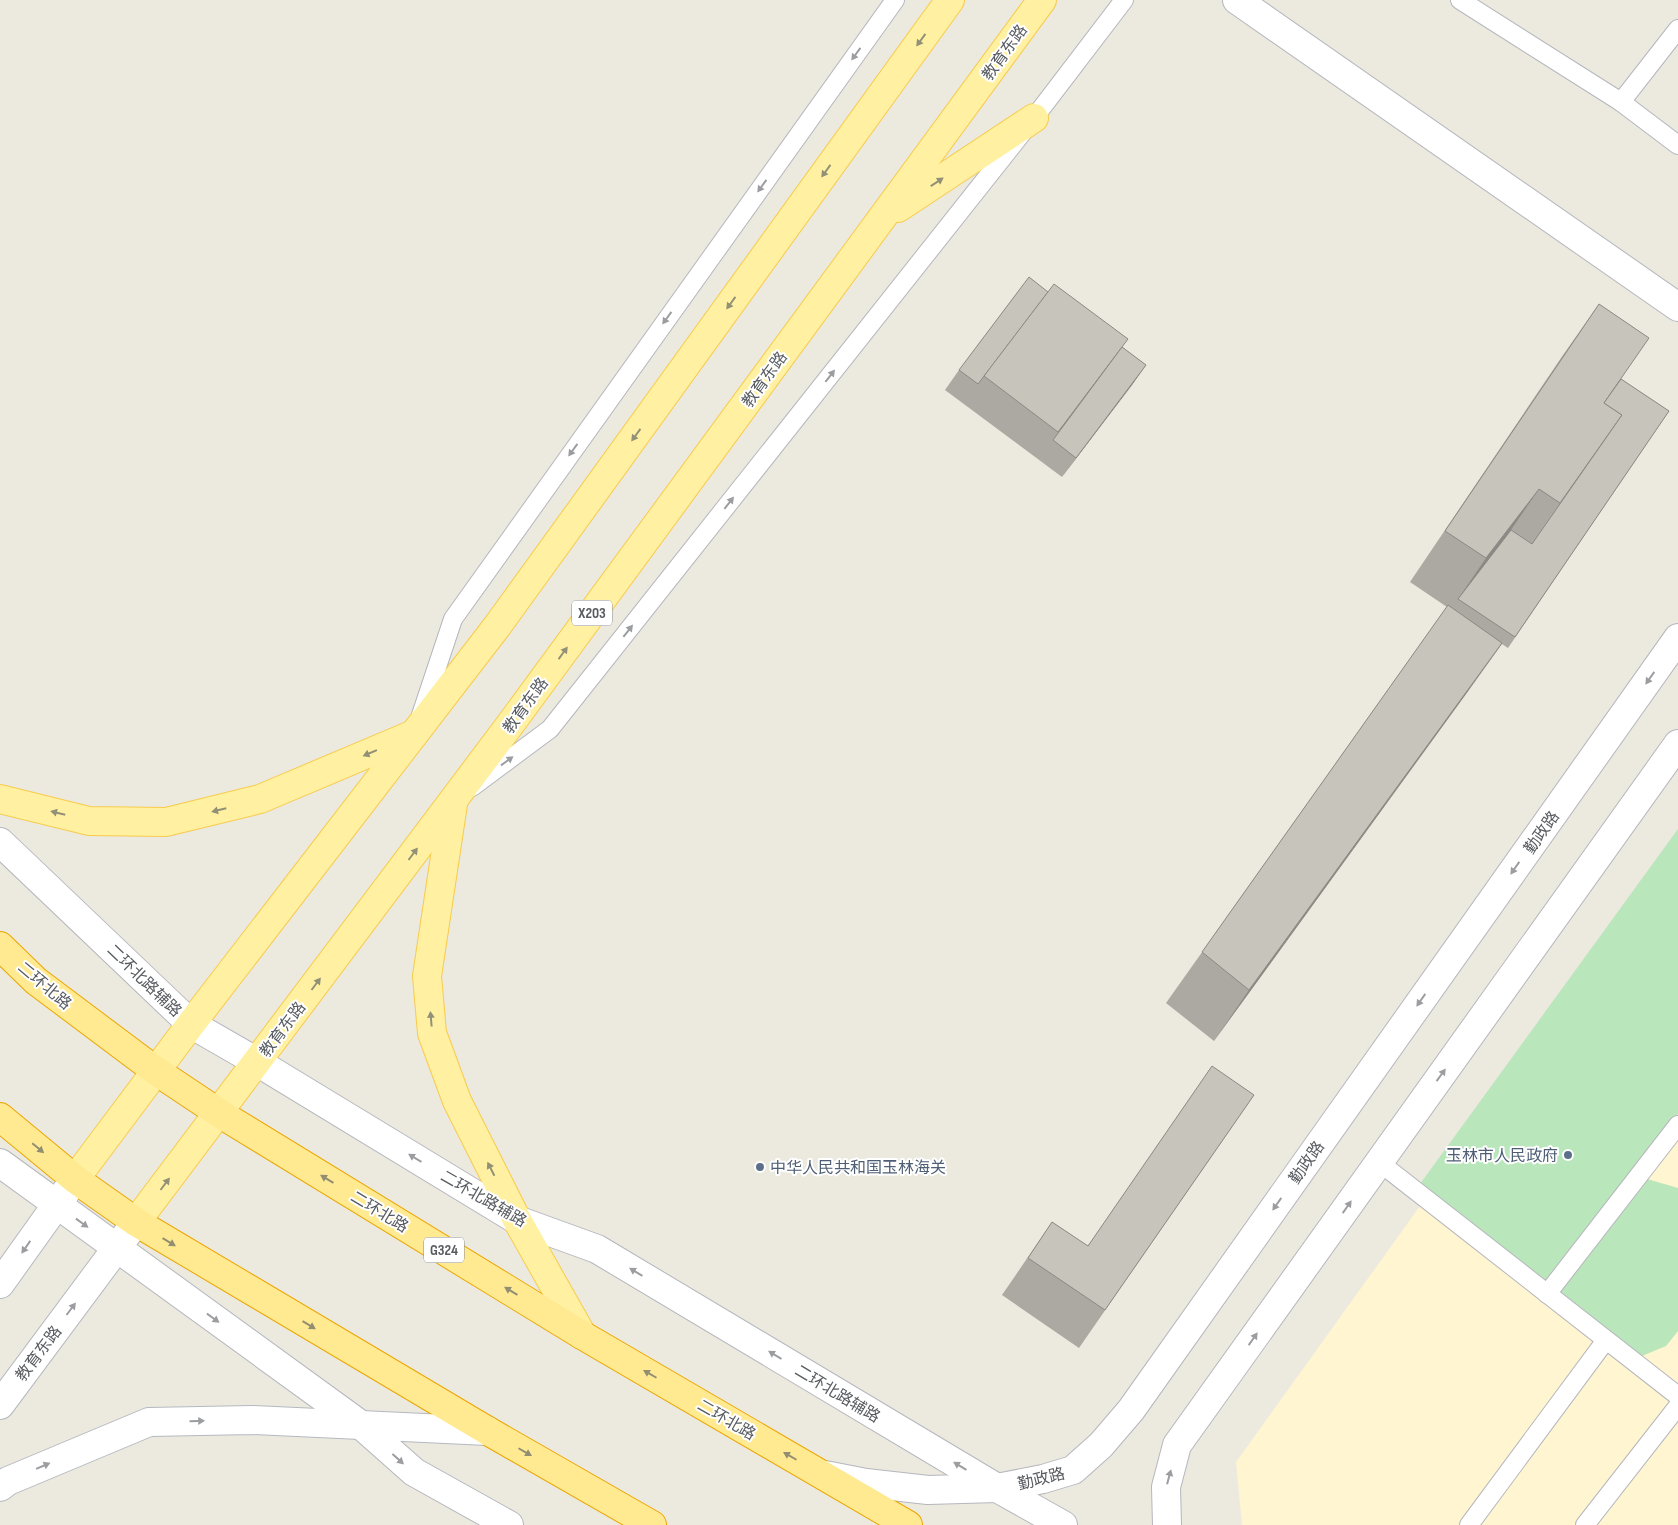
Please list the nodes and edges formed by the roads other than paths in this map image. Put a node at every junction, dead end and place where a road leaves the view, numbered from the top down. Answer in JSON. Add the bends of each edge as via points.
{"nodes":[{"id":1,"x":895,"y":0,"type":"edge"},
{"id":2,"x":950,"y":0,"type":"edge"},
{"id":3,"x":1042,"y":0,"type":"edge"},
{"id":4,"x":1124,"y":0,"type":"edge"},
{"id":5,"x":1237,"y":0,"type":"edge"},
{"id":6,"x":1460,"y":0,"type":"edge"},
{"id":7,"x":1678,"y":29,"type":"edge"},
{"id":8,"x":1621,"y":102,"type":"junction"},
{"id":9,"x":1034,"y":118,"type":"junction"},
{"id":10,"x":1678,"y":145,"type":"edge"},
{"id":11,"x":882,"y":218,"type":"junction"},
{"id":12,"x":1678,"y":307,"type":"edge"},
{"id":13,"x":1678,"y":638,"type":"edge"},
{"id":14,"x":415,"y":734,"type":"junction"},
{"id":15,"x":1678,"y":744,"type":"edge"},
{"id":16,"x":0,"y":799,"type":"edge"},
{"id":17,"x":453,"y":801,"type":"junction"},
{"id":18,"x":0,"y":842,"type":"edge"},
{"id":19,"x":0,"y":946,"type":"edge"},
{"id":20,"x":191,"y":1024,"type":"junction"},
{"id":21,"x":257,"y":1062,"type":"junction"},
{"id":22,"x":156,"y":1071,"type":"junction"},
{"id":23,"x":219,"y":1113,"type":"junction"},
{"id":24,"x":0,"y":1117,"type":"edge"},
{"id":25,"x":1678,"y":1125,"type":"edge"},
{"id":26,"x":1379,"y":1162,"type":"junction"},
{"id":27,"x":0,"y":1163,"type":"edge"},
{"id":28,"x":75,"y":1178,"type":"junction"},
{"id":29,"x":57,"y":1204,"type":"junction"},
{"id":30,"x":517,"y":1220,"type":"junction"},
{"id":31,"x":136,"y":1222,"type":"junction"},
{"id":32,"x":117,"y":1248,"type":"junction"},
{"id":33,"x":0,"y":1284,"type":"edge"},
{"id":34,"x":1547,"y":1294,"type":"junction"},
{"id":35,"x":582,"y":1335,"type":"junction"},
{"id":36,"x":1606,"y":1340,"type":"junction"},
{"id":37,"x":1678,"y":1396,"type":"edge"},
{"id":38,"x":0,"y":1405,"type":"edge"},
{"id":39,"x":1678,"y":1406,"type":"edge"},
{"id":40,"x":361,"y":1425,"type":"junction"},
{"id":41,"x":488,"y":1431,"type":"junction"},
{"id":42,"x":821,"y":1474,"type":"junction"},
{"id":43,"x":0,"y":1487,"type":"edge"},
{"id":44,"x":997,"y":1488,"type":"junction"},
{"id":45,"x":509,"y":1525,"type":"edge"},
{"id":46,"x":652,"y":1525,"type":"edge"},
{"id":47,"x":908,"y":1525,"type":"edge"},
{"id":48,"x":1063,"y":1525,"type":"edge"},
{"id":49,"x":1167,"y":1525,"type":"edge"},
{"id":50,"x":1469,"y":1525,"type":"edge"},
{"id":51,"x":1585,"y":1525,"type":"edge"}],
"edges":[{"from":1,"to":14,"type":"lane","one_way":true,"via":[[453,618]]},
{"from":2,"to":14,"type":"main road","one_way":true,"via":[[504,617]]},
{"from":3,"to":11,"type":"main road","name":"教育东路","number":"X203"},
{"from":4,"to":9,"type":"lane"},
{"from":5,"to":12,"type":"street"},
{"from":6,"to":8,"type":"lane"},
{"from":7,"to":8,"type":"lane"},
{"from":8,"to":10,"type":"lane"},
{"from":11,"to":9,"type":"main road","one_way":true},
{"from":17,"to":9,"type":"lane","one_way":true,"via":[[550,729]]},
{"from":17,"to":11,"type":"main road","name":"教育东路","number":"X203","one_way":true},
{"from":13,"to":44,"type":"street","name":"勤政路","one_way":true,"via":[[1131,1410],[1101,1445],[1073,1470]]},
{"from":14,"to":16,"type":"main road","one_way":true,"via":[[260,800],[166,822],[90,821]]},
{"from":14,"to":20,"type":"main road"},
{"from":26,"to":15,"type":"street","one_way":true},
{"from":21,"to":17,"type":"main road","name":"教育东路","number":"X203","one_way":true},
{"from":30,"to":17,"type":"main road","one_way":true,"via":[[457,1101],[432,1033],[428,976]]},
{"from":18,"to":20,"type":"street","name":"二环北路辅路"},
{"from":19,"to":22,"type":"highway","name":"二环北路","number":"G324","via":[[36,981]]},
{"from":20,"to":21,"type":"street","name":"二环北路辅路"},
{"from":20,"to":22,"type":"main road"},
{"from":21,"to":23,"type":"main road","name":"教育东路","number":"X203"},
{"from":30,"to":21,"type":"street","name":"二环北路辅路","one_way":true},
{"from":22,"to":23,"type":"highway","name":"二环北路","number":"G324"},
{"from":22,"to":28,"type":"main road"},
{"from":31,"to":23,"type":"main road","name":"教育东路","number":"X203","one_way":true},
{"from":35,"to":23,"type":"highway","name":"二环北路","number":"G324","one_way":true},
{"from":24,"to":28,"type":"highway","one_way":true},
{"from":25,"to":34,"type":"lane"},
{"from":26,"to":34,"type":"lane"},
{"from":49,"to":26,"type":"street","one_way":true,"via":[[1166,1487],[1177,1445]]},
{"from":27,"to":29,"type":"street"},
{"from":28,"to":29,"type":"street"},
{"from":28,"to":31,"type":"highway"},
{"from":29,"to":32,"type":"street","one_way":true},
{"from":29,"to":33,"type":"street","one_way":true},
{"from":30,"to":35,"type":"main road"},
{"from":44,"to":30,"type":"street","name":"二环北路辅路","one_way":true,"via":[[597,1249]]},
{"from":31,"to":32,"type":"street","name":"教育东路"},
{"from":31,"to":41,"type":"highway","one_way":true},
{"from":38,"to":32,"type":"street","name":"教育东路","one_way":true},
{"from":32,"to":40,"type":"street","one_way":true},
{"from":34,"to":36,"type":"lane"},
{"from":42,"to":35,"type":"highway","name":"二环北路","number":"G324","one_way":true},
{"from":36,"to":37,"type":"lane"},
{"from":36,"to":50,"type":"lane"},
{"from":39,"to":51,"type":"lane"},
{"from":40,"to":41,"type":"street"},
{"from":43,"to":40,"type":"street","one_way":true,"via":[[149,1422],[252,1420]]},
{"from":40,"to":45,"type":"street","one_way":true,"via":[[414,1472]]},
{"from":41,"to":46,"type":"highway","one_way":true},
{"from":42,"to":44,"type":"street","name":"勤政路","via":[[928,1490]]},
{"from":42,"to":47,"type":"highway","name":"二环北路","number":"G324"},
{"from":44,"to":48,"type":"street","name":"二环北路辅路"}]}
